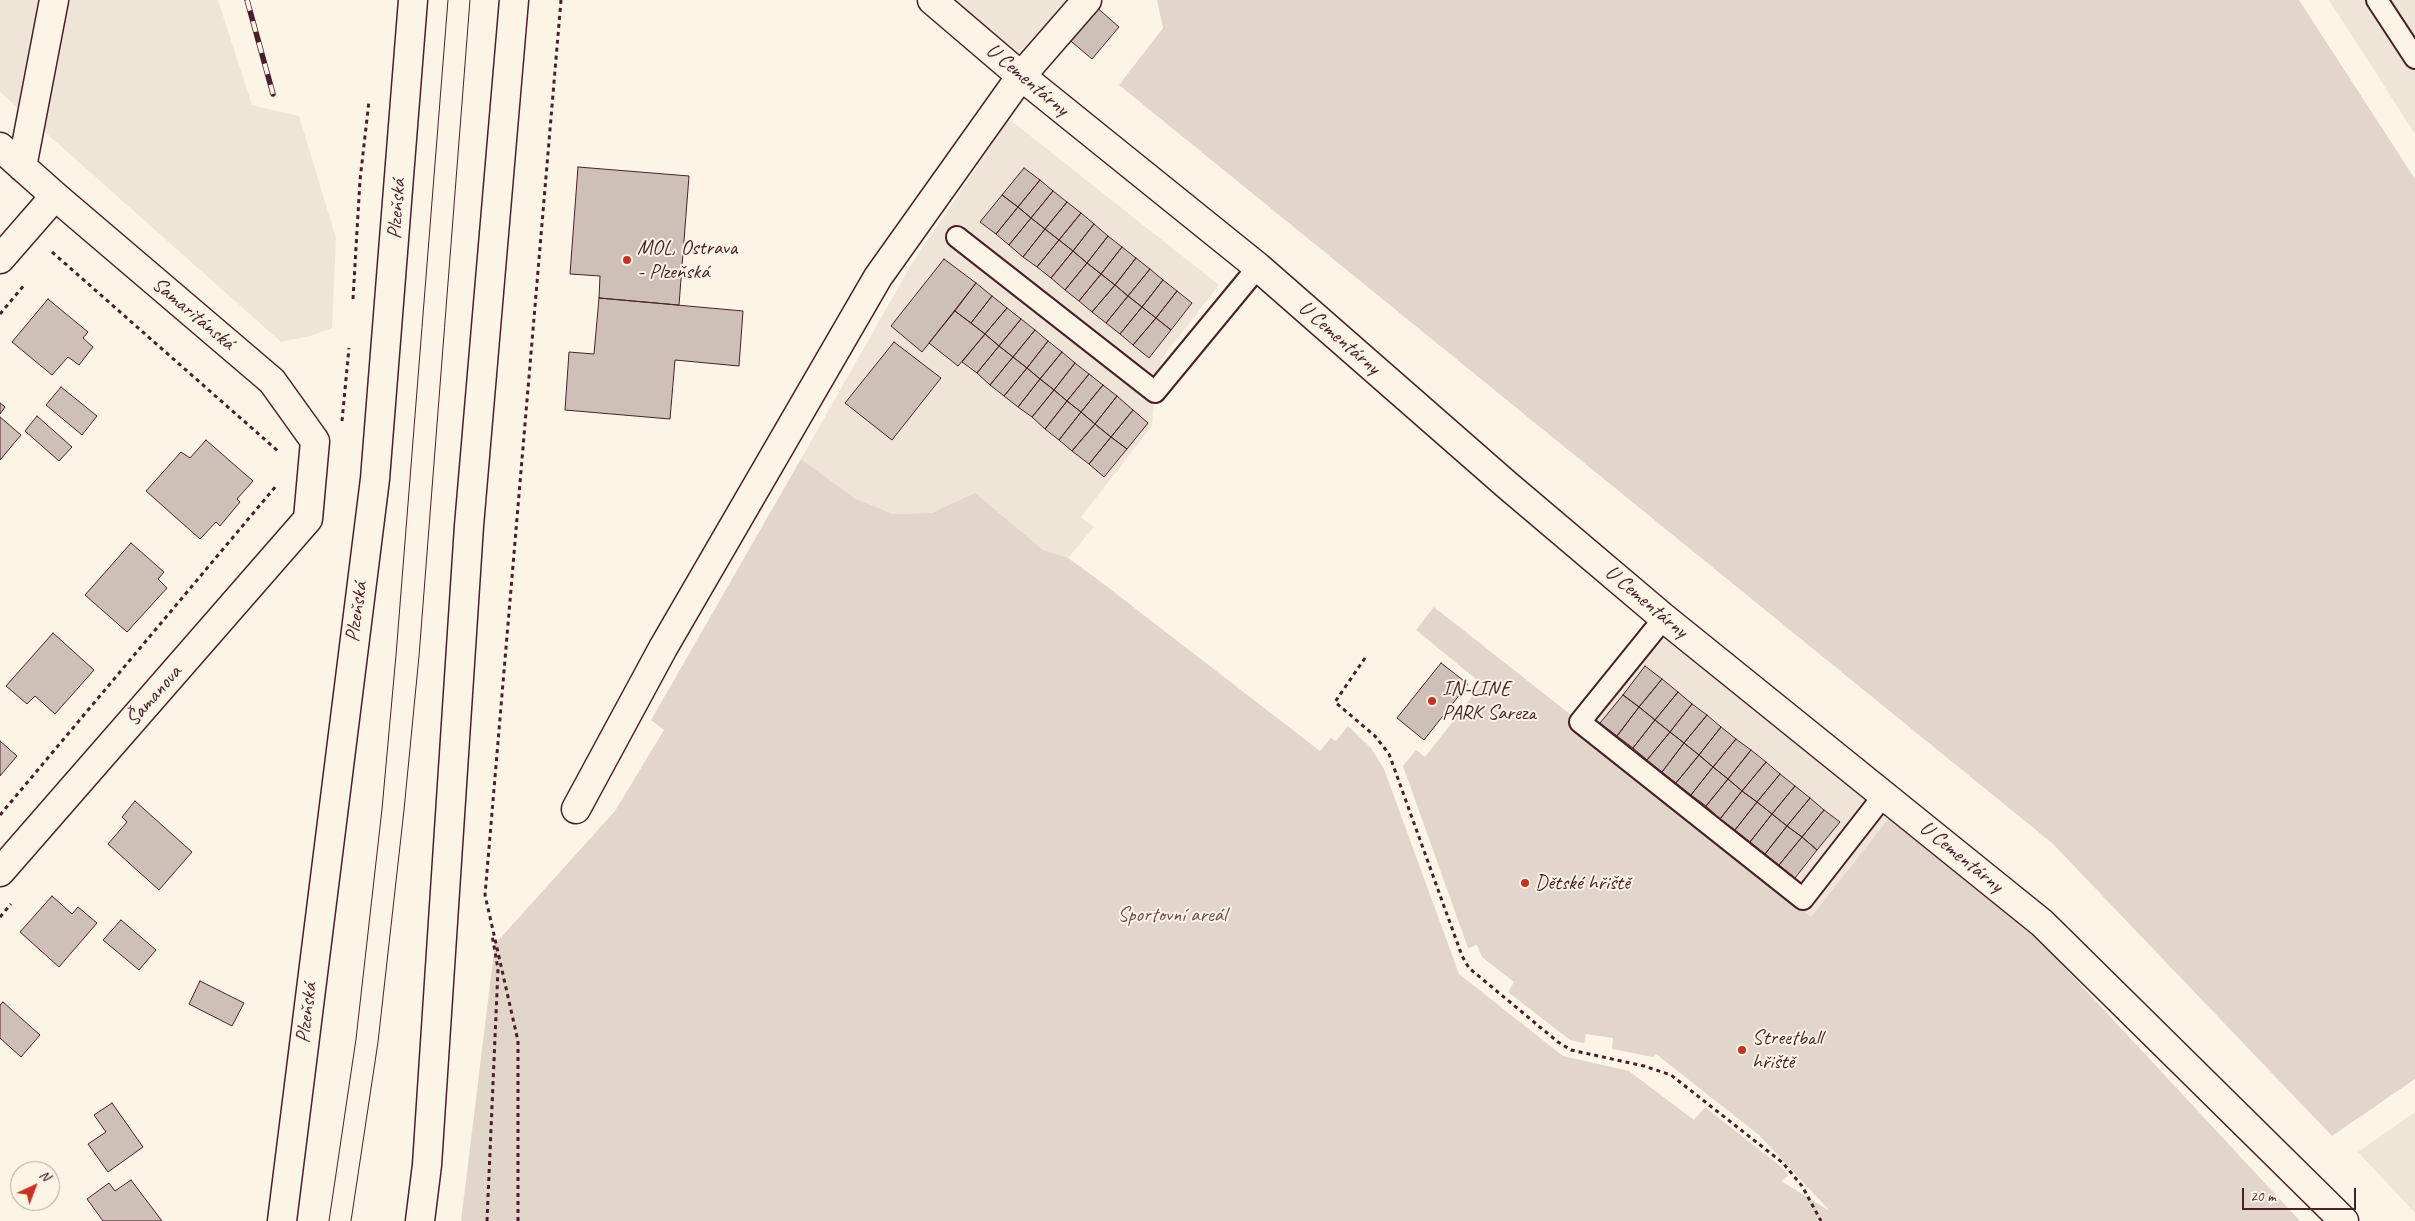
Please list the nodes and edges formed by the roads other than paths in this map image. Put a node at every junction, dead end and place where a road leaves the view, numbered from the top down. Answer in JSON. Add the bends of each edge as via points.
{"nodes":[{"id":1,"x":54,"y":0,"type":"edge"},
{"id":2,"x":413,"y":0,"type":"edge"},
{"id":3,"x":514,"y":0,"type":"edge"},
{"id":4,"x":932,"y":0,"type":"edge"},
{"id":5,"x":1087,"y":0,"type":"edge"},
{"id":6,"x":2377,"y":0,"type":"edge"},
{"id":7,"x":2415,"y":58,"type":"edge"},
{"id":8,"x":1021,"y":76,"type":"junction"},
{"id":9,"x":0,"y":147,"type":"edge"},
{"id":10,"x":22,"y":167,"type":"junction"},
{"id":11,"x":55,"y":196,"type":"junction"},
{"id":12,"x":957,"y":237,"type":"dead end"},
{"id":13,"x":0,"y":259,"type":"edge"},
{"id":14,"x":1258,"y":267,"type":"junction"},
{"id":15,"x":308,"y":519,"type":"joint"},
{"id":16,"x":1664,"y":618,"type":"junction"},
{"id":17,"x":1884,"y":795,"type":"junction"},
{"id":18,"x":576,"y":809,"type":"dead end"},
{"id":19,"x":0,"y":872,"type":"edge"},
{"id":20,"x":282,"y":1221,"type":"edge"},
{"id":21,"x":420,"y":1221,"type":"edge"},
{"id":22,"x":2344,"y":1221,"type":"edge"}],
"edges":[{"from":1,"to":10,"type":"street"},
{"from":2,"to":20,"type":"street","name":"Plzeňská","via":[[375,479]]},
{"from":3,"to":21,"type":"street","via":[[469,516],[427,1165]]},
{"from":4,"to":8,"type":"street","name":"U Cementárny"},
{"from":5,"to":8,"type":"street"},
{"from":6,"to":7,"type":"lane"},
{"from":8,"to":14,"type":"street","name":"U Cementárny"},
{"from":8,"to":18,"type":"street","via":[[878,277],[663,648]]},
{"from":9,"to":10,"type":"street","name":"Samaritánská"},
{"from":10,"to":11,"type":"street","name":"Samaritánská"},
{"from":11,"to":13,"type":"street"},
{"from":11,"to":15,"type":"street","name":"Samaritánská","via":[[272,381],[315,441]]},
{"from":12,"to":14,"type":"lane","via":[[1155,392]]},
{"from":14,"to":16,"type":"street","name":"U Cementárny"},
{"from":15,"to":19,"type":"street","name":"Šamanova"},
{"from":16,"to":17,"type":"street","name":"U Cementárny"},
{"from":16,"to":17,"type":"lane","via":[[1580,722],[1803,899]]},
{"from":17,"to":22,"type":"street","name":"U Cementárny","via":[[2042,922]]}]}
